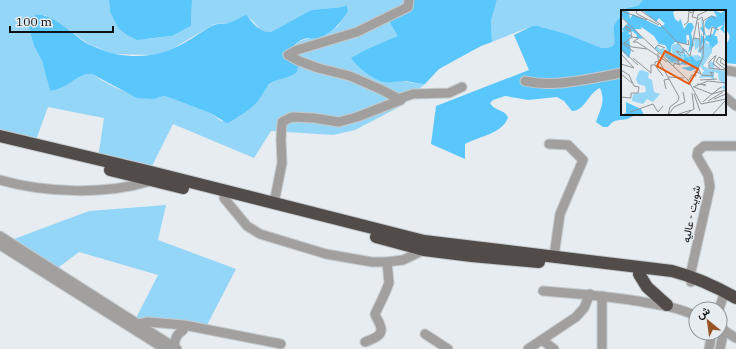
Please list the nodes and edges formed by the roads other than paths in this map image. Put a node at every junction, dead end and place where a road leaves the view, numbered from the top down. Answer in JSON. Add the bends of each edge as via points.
{"nodes":[{"id":1,"x":409,"y":0,"type":"edge"},
{"id":2,"x":726,"y":70,"type":"edge"},
{"id":3,"x":736,"y":72,"type":"edge"},
{"id":4,"x":621,"y":73,"type":"edge"},
{"id":5,"x":525,"y":81,"type":"dead end"},
{"id":6,"x":462,"y":87,"type":"dead end"},
{"id":7,"x":726,"y":98,"type":"edge"},
{"id":8,"x":398,"y":99,"type":"junction"},
{"id":9,"x":736,"y":106,"type":"edge"},
{"id":10,"x":0,"y":136,"type":"edge"},
{"id":11,"x":0,"y":143,"type":"edge"},
{"id":12,"x":549,"y":144,"type":"dead end"},
{"id":13,"x":736,"y":146,"type":"edge"},
{"id":14,"x":0,"y":180,"type":"edge"},
{"id":15,"x":151,"y":181,"type":"junction"},
{"id":16,"x":224,"y":198,"type":"junction"},
{"id":17,"x":274,"y":203,"type":"junction"},
{"id":18,"x":317,"y":218,"type":"junction"},
{"id":19,"x":0,"y":236,"type":"edge"},
{"id":20,"x":3,"y":250,"type":"edge"},
{"id":21,"x":424,"y":250,"type":"junction"},
{"id":22,"x":554,"y":256,"type":"junction"},
{"id":23,"x":534,"y":258,"type":"junction"},
{"id":24,"x":387,"y":262,"type":"junction"},
{"id":25,"x":639,"y":274,"type":"junction"},
{"id":26,"x":690,"y":279,"type":"junction"},
{"id":27,"x":542,"y":291,"type":"dead end"},
{"id":28,"x":590,"y":294,"type":"junction"},
{"id":29,"x":602,"y":296,"type":"junction"},
{"id":30,"x":724,"y":297,"type":"junction"},
{"id":31,"x":736,"y":298,"type":"edge"},
{"id":32,"x":722,"y":301,"type":"edge"},
{"id":33,"x":736,"y":304,"type":"edge"},
{"id":34,"x":667,"y":305,"type":"junction"},
{"id":35,"x":688,"y":313,"type":"edge"},
{"id":36,"x":135,"y":327,"type":"junction"},
{"id":37,"x":183,"y":330,"type":"junction"},
{"id":38,"x":212,"y":331,"type":"junction"},
{"id":39,"x":425,"y":334,"type":"dead end"},
{"id":40,"x":542,"y":340,"type":"junction"},
{"id":41,"x":365,"y":342,"type":"dead end"},
{"id":42,"x":281,"y":344,"type":"dead end"},
{"id":43,"x":172,"y":348,"type":"edge"},
{"id":44,"x":448,"y":349,"type":"edge"},
{"id":45,"x":528,"y":349,"type":"edge"},
{"id":46,"x":554,"y":349,"type":"edge"},
{"id":47,"x":602,"y":349,"type":"edge"}],
"edges":[{"from":1,"to":8,"type":"street","via":[[408,7],[357,32],[288,55],[318,68],[350,76]]},
{"from":2,"to":3,"type":"street"},
{"from":4,"to":5,"type":"street","via":[[560,83],[538,84]]},
{"from":6,"to":8,"type":"street","via":[[449,93],[413,94]]},
{"from":7,"to":9,"type":"street"},
{"from":8,"to":17,"type":"street","via":[[401,100],[339,122],[292,117],[282,122],[282,163]]},
{"from":10,"to":17,"type":"highway"},
{"from":11,"to":15,"type":"highway"},
{"from":12,"to":22,"type":"street","via":[[568,145],[583,160],[560,214]]},
{"from":13,"to":26,"type":"street","name":"شويت - عاليه","via":[[704,146],[698,151],[697,156],[708,175],[710,187]]},
{"from":14,"to":15,"type":"street","via":[[40,188],[88,190],[114,189]]},
{"from":15,"to":16,"type":"highway"},
{"from":16,"to":18,"type":"highway"},
{"from":16,"to":24,"type":"street","via":[[247,226],[260,234],[326,254]]},
{"from":17,"to":18,"type":"highway"},
{"from":18,"to":21,"type":"highway"},
{"from":18,"to":23,"type":"highway","via":[[424,241]]},
{"from":19,"to":36,"type":"street"},
{"from":20,"to":36,"type":"street"},
{"from":21,"to":23,"type":"highway","via":[[472,256]]},
{"from":21,"to":24,"type":"street","via":[[403,260]]},
{"from":22,"to":23,"type":"highway"},
{"from":22,"to":26,"type":"highway","via":[[655,268]]},
{"from":23,"to":25,"type":"highway"},
{"from":24,"to":41,"type":"street","via":[[387,288],[375,314],[381,332]]},
{"from":25,"to":26,"type":"highway"},
{"from":25,"to":34,"type":"highway","via":[[647,287]]},
{"from":26,"to":30,"type":"highway"},
{"from":26,"to":31,"type":"highway","via":[[708,283]]},
{"from":27,"to":28,"type":"street"},
{"from":28,"to":29,"type":"street"},
{"from":28,"to":40,"type":"street","via":[[576,318]]},
{"from":29,"to":34,"type":"street"},
{"from":29,"to":47,"type":"street"},
{"from":30,"to":32,"type":"street"},
{"from":30,"to":33,"type":"highway"},
{"from":34,"to":35,"type":"street"},
{"from":36,"to":37,"type":"street"},
{"from":36,"to":38,"type":"street","via":[[148,322]]},
{"from":36,"to":43,"type":"street"},
{"from":37,"to":38,"type":"street"},
{"from":37,"to":43,"type":"street","via":[[175,339]]},
{"from":38,"to":42,"type":"street"},
{"from":39,"to":44,"type":"street"},
{"from":40,"to":45,"type":"street"},
{"from":40,"to":46,"type":"street"}]}
